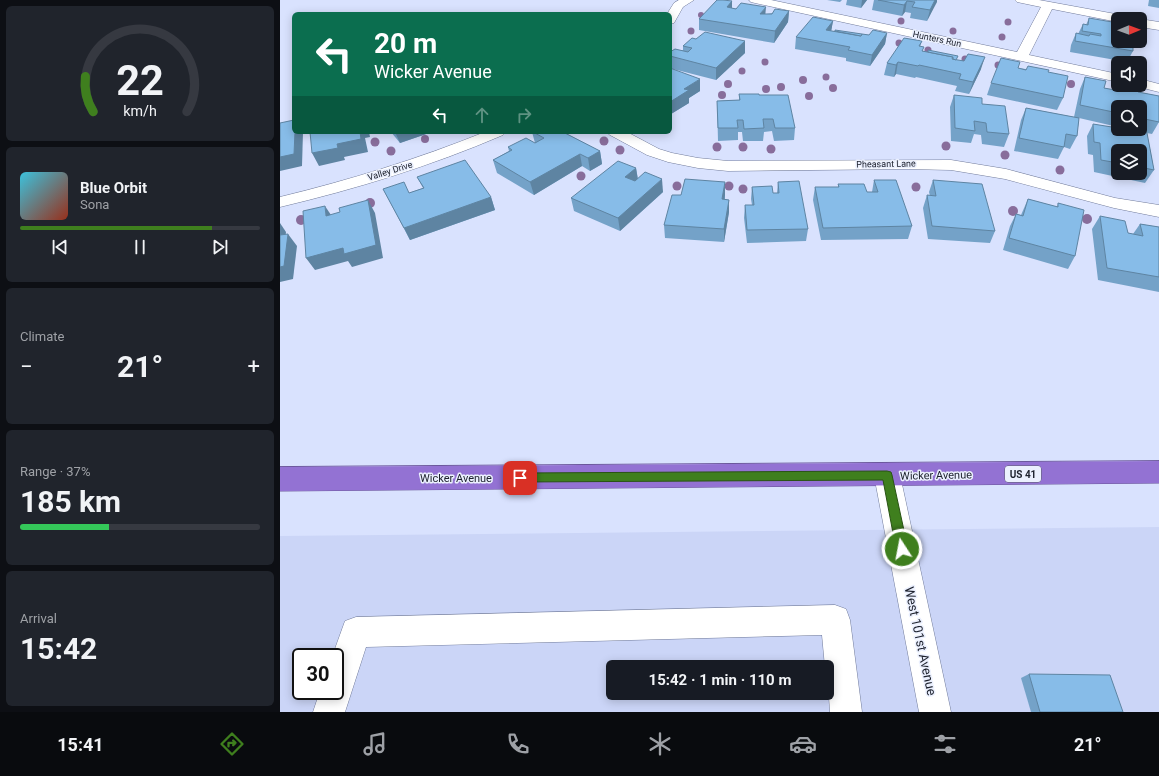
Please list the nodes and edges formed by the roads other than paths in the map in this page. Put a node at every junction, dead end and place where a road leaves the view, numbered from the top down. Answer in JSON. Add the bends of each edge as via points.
{"nodes":[{"id":1,"x":668,"y":0,"type":"edge"},
{"id":2,"x":755,"y":0,"type":"edge"},
{"id":3,"x":1021,"y":0,"type":"edge"},
{"id":4,"x":686,"y":1,"type":"edge"},
{"id":5,"x":1048,"y":5,"type":"junction"},
{"id":6,"x":672,"y":16,"type":"edge"},
{"id":7,"x":1111,"y":17,"type":"edge"},
{"id":8,"x":1147,"y":24,"type":"edge"},
{"id":9,"x":1159,"y":26,"type":"edge"},
{"id":10,"x":1021,"y":57,"type":"junction"},
{"id":11,"x":1111,"y":76,"type":"edge"},
{"id":12,"x":1147,"y":85,"type":"edge"},
{"id":13,"x":1159,"y":88,"type":"edge"},
{"id":14,"x":493,"y":134,"type":"edge"},
{"id":15,"x":619,"y":134,"type":"edge"},
{"id":16,"x":280,"y":202,"type":"edge"},
{"id":17,"x":1159,"y":211,"type":"edge"},
{"id":18,"x":1159,"y":472,"type":"edge"},
{"id":19,"x":887,"y":475,"type":"junction"},
{"id":20,"x":280,"y":479,"type":"edge"},
{"id":21,"x":329,"y":712,"type":"edge"},
{"id":22,"x":846,"y":712,"type":"edge"},
{"id":23,"x":936,"y":712,"type":"edge"}],
"edges":[{"from":1,"to":4,"type":"street"},
{"from":2,"to":10,"type":"street","name":"Hunters Run"},
{"from":3,"to":5,"type":"street"},
{"from":4,"to":6,"type":"street","via":[[678,5]]},
{"from":5,"to":7,"type":"street"},
{"from":5,"to":10,"type":"street"},
{"from":8,"to":9,"type":"street"},
{"from":10,"to":11,"type":"street","name":"Hunters Run"},
{"from":12,"to":13,"type":"street"},
{"from":14,"to":16,"type":"street","name":"Valley Drive","via":[[429,159]]},
{"from":15,"to":17,"type":"street","name":"Pheasant Lane","via":[[653,152],[704,164],[951,165],[1006,174],[1114,203]]},
{"from":18,"to":19,"type":"highway","name":"Wicker Avenue","number":"US 41"},
{"from":19,"to":20,"type":"highway","name":"Wicker Avenue","number":"US 41"},
{"from":19,"to":23,"type":"street","name":"West 101st Avenue"},
{"from":21,"to":22,"type":"street","via":[[356,632],[835,620]]}]}
